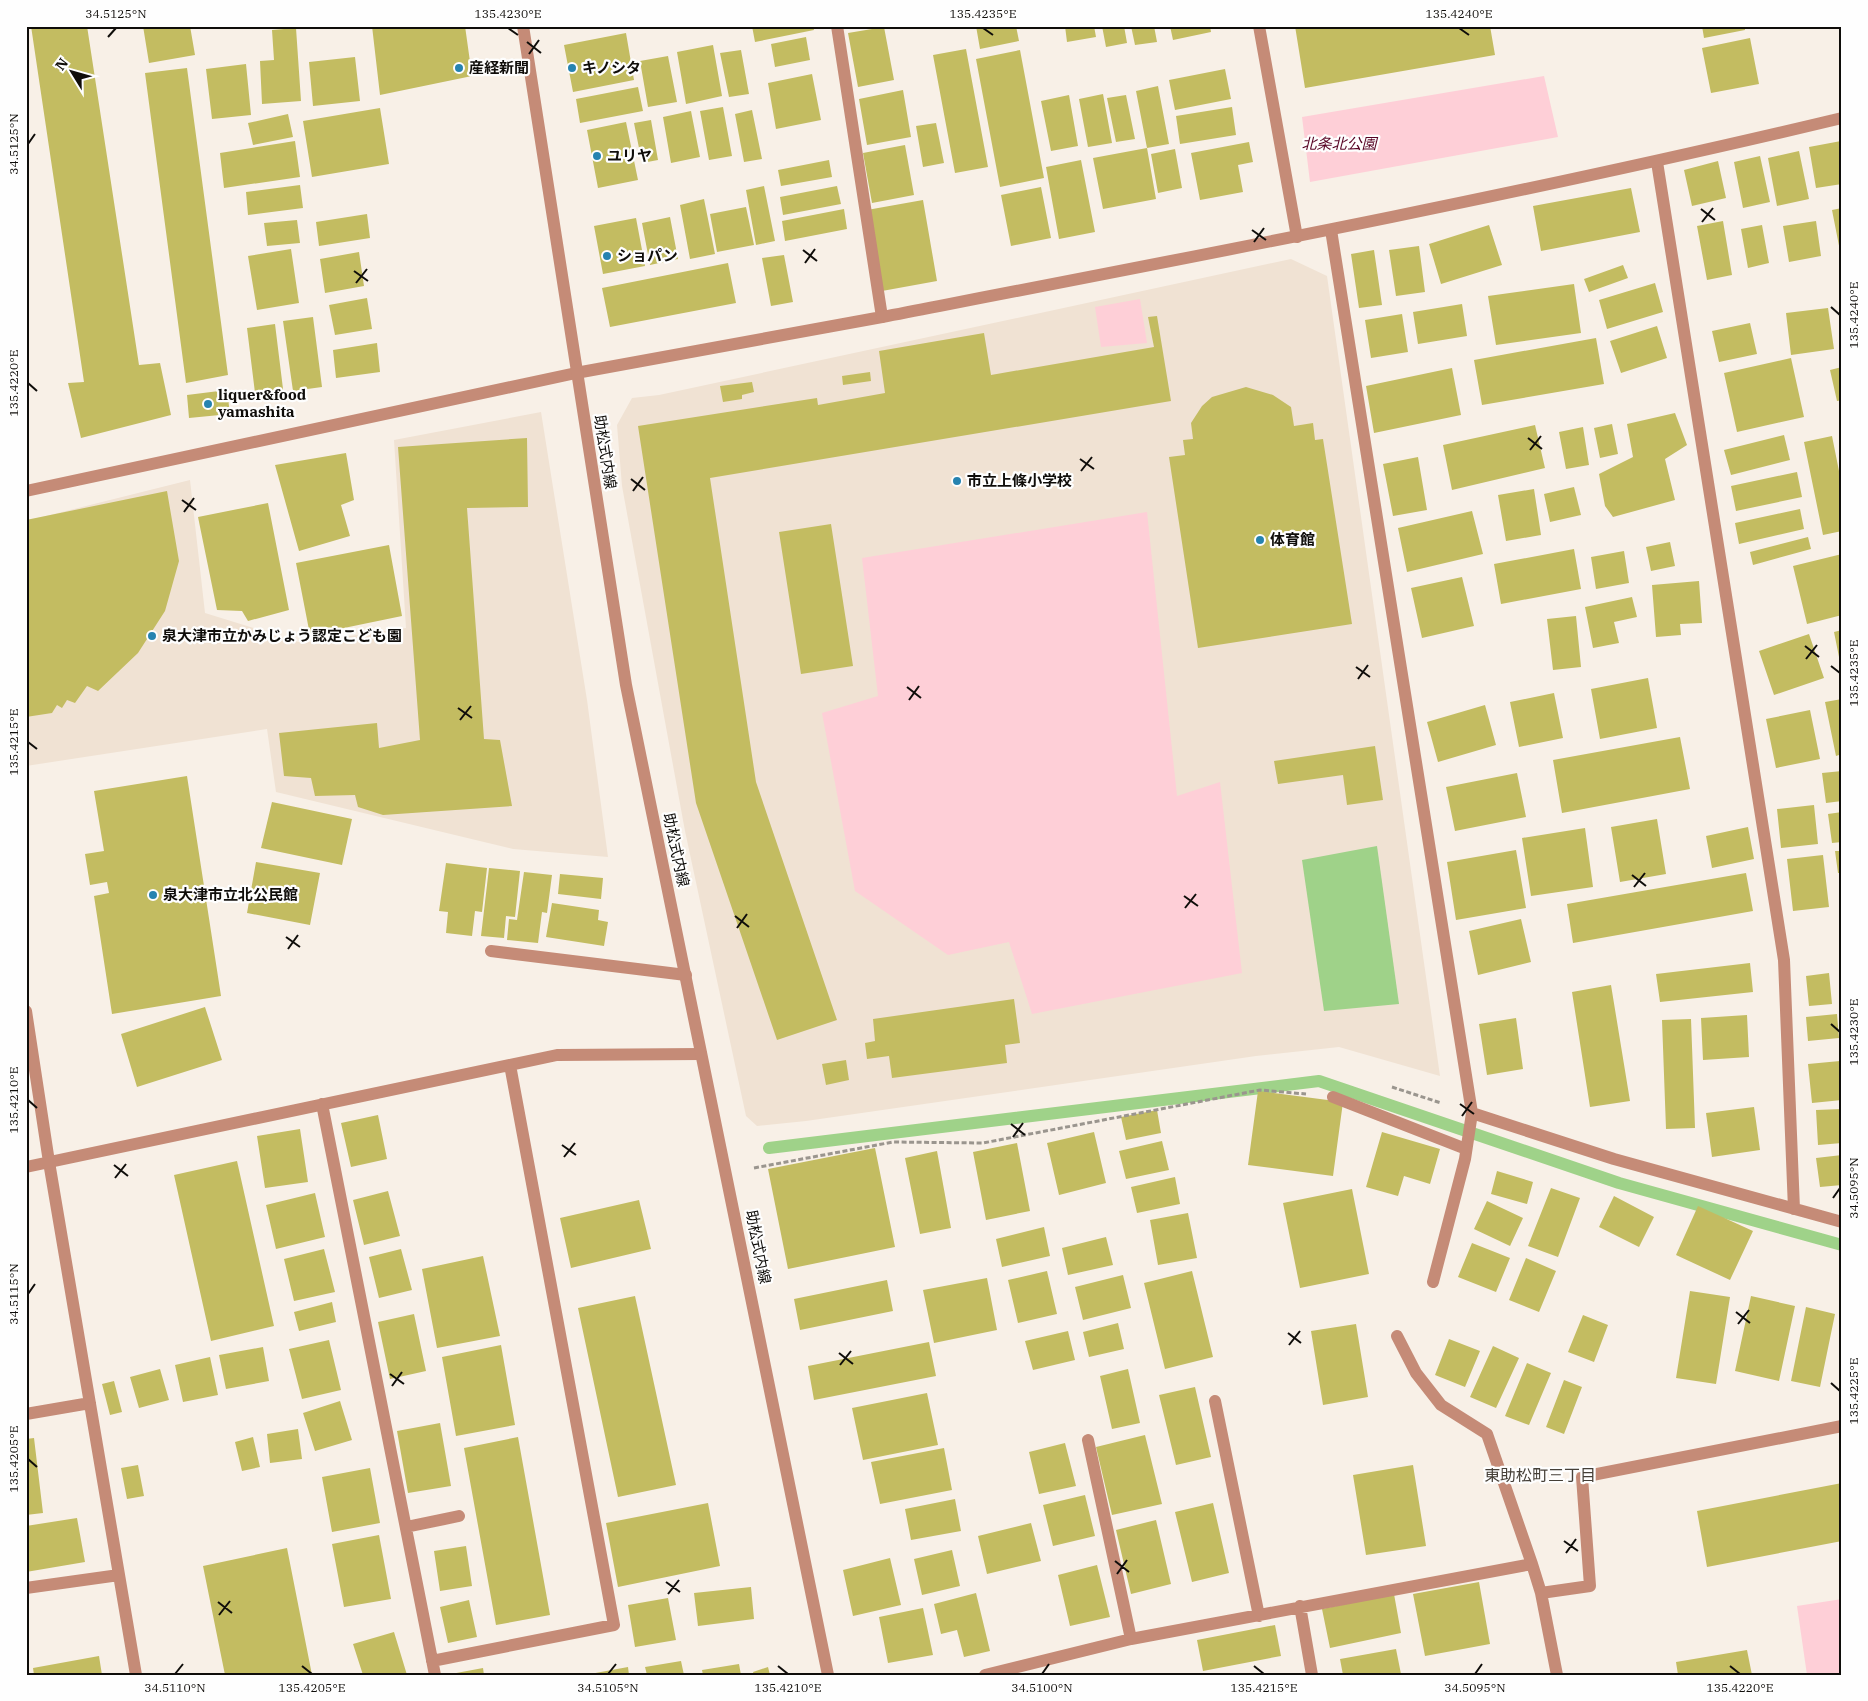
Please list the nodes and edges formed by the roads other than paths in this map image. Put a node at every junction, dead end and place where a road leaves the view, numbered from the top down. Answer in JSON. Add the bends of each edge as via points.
{"nodes":[{"id":1,"x":523,"y":26,"type":"edge"},
{"id":2,"x":836,"y":26,"type":"edge"},
{"id":3,"x":1259,"y":26,"type":"edge"},
{"id":4,"x":1842,"y":118,"type":"edge"},
{"id":5,"x":1658,"y":162,"type":"junction"},
{"id":6,"x":1331,"y":230,"type":"junction"},
{"id":7,"x":1298,"y":237,"type":"junction"},
{"id":8,"x":882,"y":317,"type":"junction"},
{"id":9,"x":576,"y":373,"type":"junction"},
{"id":10,"x":26,"y":491,"type":"edge"},
{"id":11,"x":491,"y":951,"type":"dead end"},
{"id":12,"x":686,"y":975,"type":"junction"},
{"id":13,"x":26,"y":1011,"type":"edge"},
{"id":14,"x":701,"y":1054,"type":"junction"},
{"id":15,"x":510,"y":1065,"type":"junction"},
{"id":16,"x":1333,"y":1097,"type":"road end"},
{"id":17,"x":322,"y":1104,"type":"junction"},
{"id":18,"x":1472,"y":1118,"type":"junction"},
{"id":19,"x":1466,"y":1147,"type":"junction"},
{"id":20,"x":49,"y":1162,"type":"junction"},
{"id":21,"x":26,"y":1166,"type":"edge"},
{"id":22,"x":1794,"y":1208,"type":"junction"},
{"id":23,"x":1842,"y":1222,"type":"edge"},
{"id":24,"x":1433,"y":1282,"type":"dead end"},
{"id":25,"x":1396,"y":1336,"type":"dead end"},
{"id":26,"x":1215,"y":1401,"type":"dead end"},
{"id":27,"x":90,"y":1403,"type":"junction"},
{"id":28,"x":26,"y":1414,"type":"edge"},
{"id":29,"x":1842,"y":1426,"type":"edge"},
{"id":30,"x":1088,"y":1440,"type":"dead end"},
{"id":31,"x":460,"y":1516,"type":"dead end"},
{"id":32,"x":406,"y":1527,"type":"junction"},
{"id":33,"x":1532,"y":1564,"type":"junction"},
{"id":34,"x":119,"y":1575,"type":"junction"},
{"id":35,"x":26,"y":1588,"type":"edge"},
{"id":36,"x":1541,"y":1593,"type":"junction"},
{"id":37,"x":1300,"y":1606,"type":"junction"},
{"id":38,"x":1258,"y":1616,"type":"junction"},
{"id":39,"x":1131,"y":1639,"type":"junction"},
{"id":40,"x":432,"y":1661,"type":"junction"},
{"id":41,"x":136,"y":1675,"type":"edge"},
{"id":42,"x":435,"y":1675,"type":"edge"},
{"id":43,"x":828,"y":1675,"type":"edge"},
{"id":44,"x":986,"y":1675,"type":"edge"},
{"id":45,"x":1312,"y":1675,"type":"edge"},
{"id":46,"x":1557,"y":1675,"type":"edge"}],
"edges":[{"from":1,"to":9,"type":"street","name":"助松式内線"},
{"from":2,"to":8,"type":"street"},
{"from":3,"to":7,"type":"street"},
{"from":4,"to":5,"type":"street"},
{"from":5,"to":6,"type":"street"},
{"from":5,"to":22,"type":"street","via":[[1784,960]]},
{"from":6,"to":7,"type":"street"},
{"from":6,"to":18,"type":"street"},
{"from":7,"to":8,"type":"street"},
{"from":8,"to":9,"type":"street"},
{"from":9,"to":10,"type":"street"},
{"from":9,"to":12,"type":"street","name":"助松式内線","via":[[626,685]]},
{"from":11,"to":12,"type":"street"},
{"from":12,"to":14,"type":"street","name":"助松式内線"},
{"from":13,"to":20,"type":"street"},
{"from":14,"to":15,"type":"street","via":[[557,1055]]},
{"from":14,"to":43,"type":"street","name":"助松式内線"},
{"from":15,"to":17,"type":"street"},
{"from":15,"to":40,"type":"street","via":[[614,1625]]},
{"from":16,"to":19,"type":"street"},
{"from":17,"to":20,"type":"street"},
{"from":17,"to":32,"type":"street"},
{"from":18,"to":19,"type":"street"},
{"from":18,"to":22,"type":"street"},
{"from":19,"to":24,"type":"street"},
{"from":20,"to":21,"type":"street"},
{"from":20,"to":27,"type":"street"},
{"from":22,"to":23,"type":"street"},
{"from":25,"to":33,"type":"street","via":[[1416,1372],[1441,1404],[1486,1434]]},
{"from":26,"to":38,"type":"street"},
{"from":27,"to":28,"type":"street"},
{"from":27,"to":34,"type":"street"},
{"from":29,"to":36,"type":"street","via":[[1582,1477],[1590,1586]]},
{"from":30,"to":39,"type":"street"},
{"from":31,"to":32,"type":"street"},
{"from":32,"to":40,"type":"street"},
{"from":33,"to":36,"type":"street"},
{"from":33,"to":37,"type":"street"},
{"from":34,"to":35,"type":"street"},
{"from":34,"to":41,"type":"street"},
{"from":36,"to":46,"type":"street"},
{"from":37,"to":38,"type":"street"},
{"from":37,"to":45,"type":"street"},
{"from":38,"to":39,"type":"street"},
{"from":39,"to":44,"type":"street"},
{"from":40,"to":42,"type":"street"}]}
